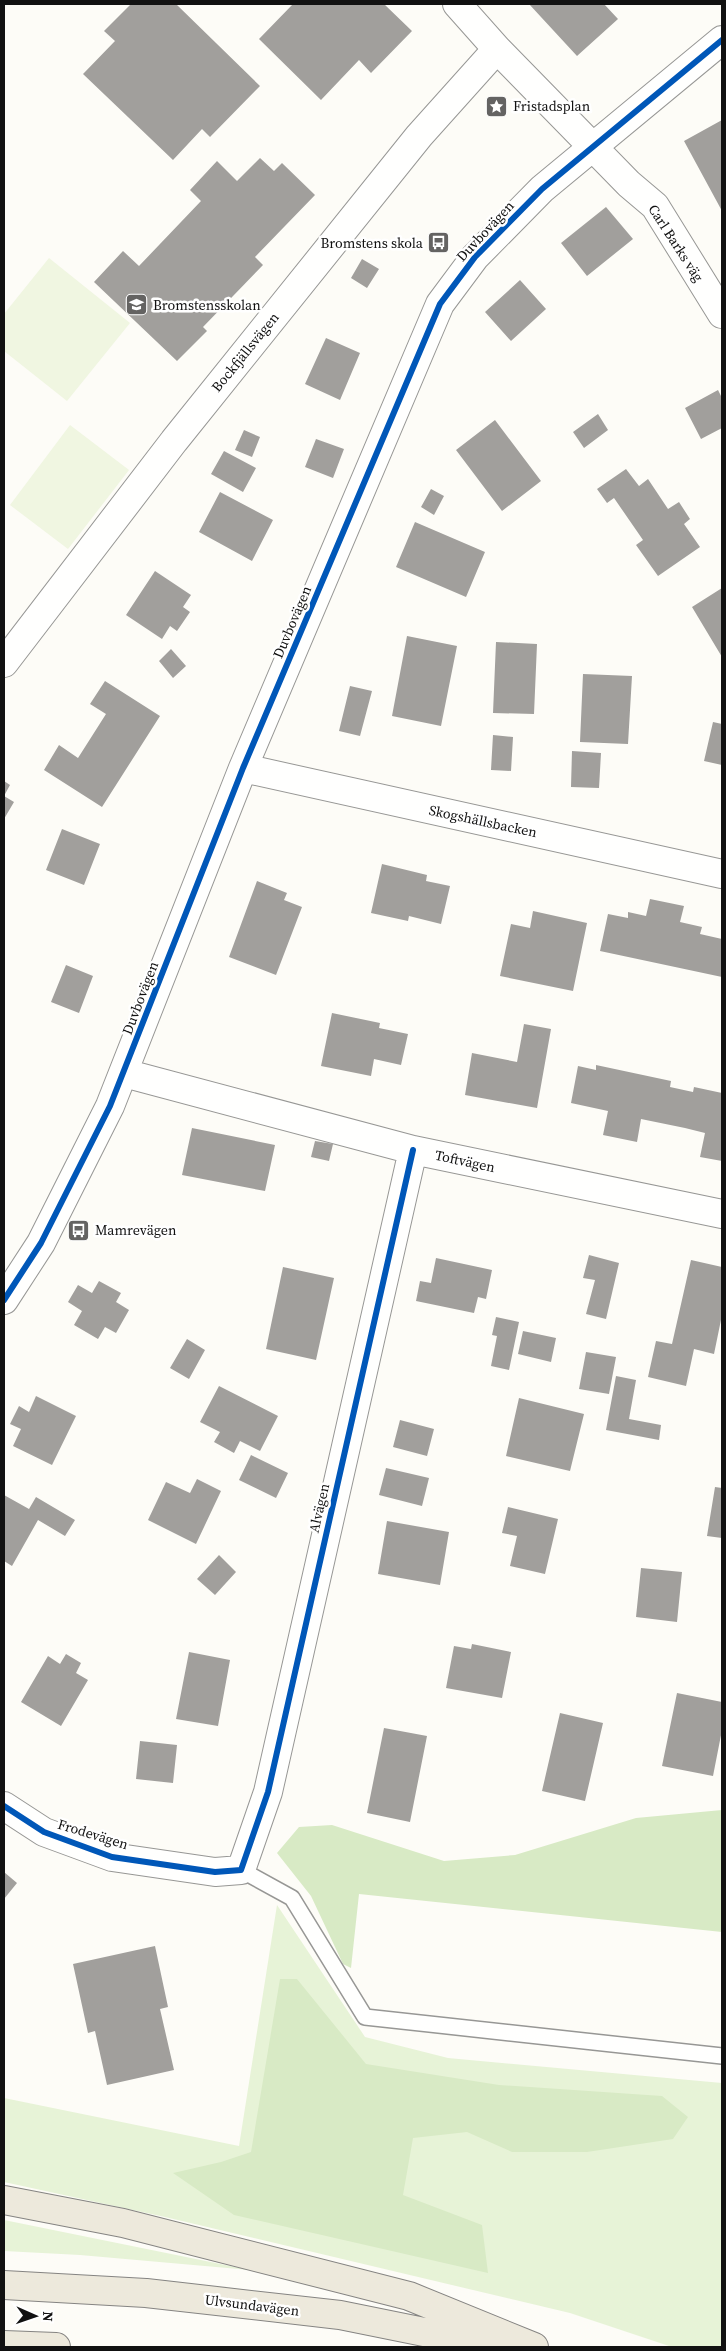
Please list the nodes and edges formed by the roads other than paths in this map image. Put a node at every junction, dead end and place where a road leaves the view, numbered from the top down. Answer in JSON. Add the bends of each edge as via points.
{"nodes":[{"id":1,"x":457,"y":4,"type":"edge"},
{"id":2,"x":722,"y":40,"type":"edge"},
{"id":3,"x":497,"y":49,"type":"junction"},
{"id":4,"x":592,"y":146,"type":"junction"},
{"id":5,"x":722,"y":314,"type":"edge"},
{"id":6,"x":4,"y":663,"type":"edge"},
{"id":7,"x":243,"y":768,"type":"junction"},
{"id":8,"x":722,"y":874,"type":"edge"},
{"id":9,"x":124,"y":1074,"type":"junction"},
{"id":10,"x":412,"y":1150,"type":"junction"},
{"id":11,"x":722,"y":1214,"type":"edge"},
{"id":12,"x":4,"y":1300,"type":"edge"},
{"id":13,"x":4,"y":1806,"type":"edge"},
{"id":14,"x":241,"y":1870,"type":"junction"},
{"id":15,"x":722,"y":2056,"type":"edge"},
{"id":16,"x":4,"y":2200,"type":"edge"},
{"id":17,"x":4,"y":2285,"type":"edge"},
{"id":18,"x":4,"y":2345,"type":"edge"},
{"id":19,"x":56,"y":2347,"type":"edge"},
{"id":20,"x":498,"y":2347,"type":"edge"},
{"id":21,"x":534,"y":2347,"type":"edge"}],
"edges":[{"from":1,"to":3,"type":"street","name":"Carl Barks väg"},
{"from":2,"to":4,"type":"street","name":"Duvbovägen"},
{"from":3,"to":4,"type":"street","name":"Carl Barks väg"},
{"from":3,"to":6,"type":"street","name":"Bockfjällsvägen","via":[[406,151],[174,441]]},
{"from":4,"to":5,"type":"street","name":"Carl Barks väg","via":[[655,206]]},
{"from":4,"to":7,"type":"street","name":"Duvbovägen","via":[[542,189],[475,257],[440,304]]},
{"from":7,"to":8,"type":"street","name":"Skogshällsbacken"},
{"from":7,"to":9,"type":"street","name":"Duvbovägen"},
{"from":9,"to":10,"type":"street","name":"Toftvägen"},
{"from":9,"to":12,"type":"street","name":"Duvbovägen","via":[[41,1244]]},
{"from":10,"to":11,"type":"street","name":"Toftvägen"},
{"from":10,"to":14,"type":"street","name":"Alvägen","via":[[268,1792]]},
{"from":13,"to":14,"type":"street","name":"Frodevägen","via":[[44,1832],[112,1856],[215,1872]]},
{"from":14,"to":15,"type":"lane","via":[[292,1898],[365,2017]]},
{"from":16,"to":21,"type":"main road","via":[[122,2223],[409,2296]]},
{"from":17,"to":20,"type":"main road","name":"Ulvsundavägen","via":[[146,2293],[340,2316]]},
{"from":18,"to":19,"type":"main road"}]}
